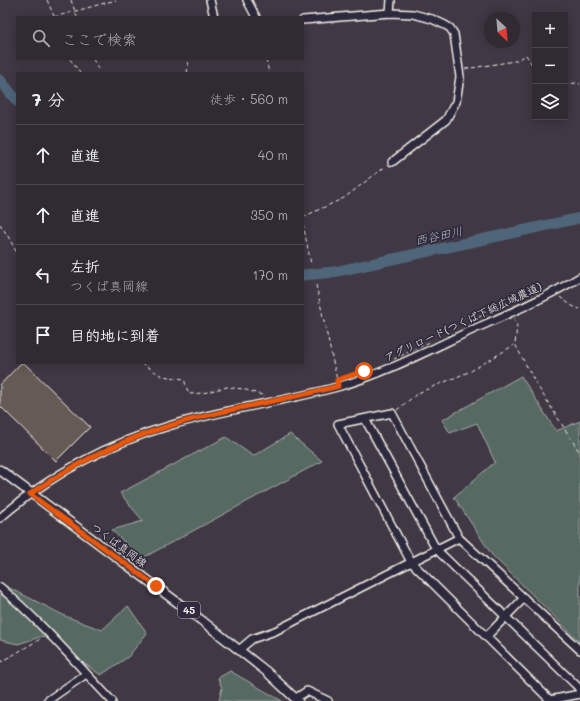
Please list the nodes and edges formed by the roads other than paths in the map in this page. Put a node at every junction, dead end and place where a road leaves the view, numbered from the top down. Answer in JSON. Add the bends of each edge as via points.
{"nodes":[{"id":1,"x":210,"y":0,"type":"edge"},
{"id":2,"x":247,"y":0,"type":"edge"},
{"id":3,"x":391,"y":0,"type":"edge"},
{"id":4,"x":390,"y":13,"type":"junction"},
{"id":5,"x":214,"y":16,"type":"edge"},
{"id":6,"x":255,"y":16,"type":"edge"},
{"id":7,"x":304,"y":20,"type":"edge"},
{"id":8,"x":392,"y":162,"type":"road end"},
{"id":9,"x":580,"y":277,"type":"edge"},
{"id":10,"x":365,"y":419,"type":"junction"},
{"id":11,"x":0,"y":470,"type":"edge"},
{"id":12,"x":30,"y":494,"type":"junction"},
{"id":13,"x":0,"y":518,"type":"edge"},
{"id":14,"x":459,"y":538,"type":"junction"},
{"id":15,"x":436,"y":550,"type":"junction"},
{"id":16,"x":411,"y":562,"type":"junction"},
{"id":17,"x":0,"y":587,"type":"edge"},
{"id":18,"x":524,"y":598,"type":"junction"},
{"id":19,"x":507,"y":616,"type":"junction"},
{"id":20,"x":486,"y":637,"type":"junction"},
{"id":21,"x":239,"y":650,"type":"junction"},
{"id":22,"x":580,"y":650,"type":"edge"},
{"id":23,"x":86,"y":674,"type":"junction"},
{"id":24,"x":580,"y":689,"type":"edge"},
{"id":25,"x":580,"y":694,"type":"edge"},
{"id":26,"x":297,"y":700,"type":"edge"},
{"id":27,"x":47,"y":701,"type":"edge"},
{"id":28,"x":112,"y":701,"type":"edge"},
{"id":29,"x":328,"y":701,"type":"edge"}],
"edges":[{"from":1,"to":5,"type":"street"},
{"from":2,"to":6,"type":"street"},
{"from":3,"to":4,"type":"street"},
{"from":4,"to":7,"type":"street"},
{"from":4,"to":8,"type":"street","via":[[413,14],[432,19],[450,28],[455,38],[460,77],[456,102],[446,120]]},
{"from":9,"to":12,"type":"street","name":"アグリロード(つくば下総広域農道)","via":[[512,312],[386,370],[338,386],[192,419],[137,437],[76,465]]},
{"from":10,"to":14,"type":"street","via":[[392,413]]},
{"from":10,"to":15,"type":"street"},
{"from":10,"to":16,"type":"street","via":[[338,424]]},
{"from":11,"to":12,"type":"main road","name":"つくば真岡線","number":"45"},
{"from":12,"to":13,"type":"street","name":"アグリロード(つくば下総広域農道)"},
{"from":12,"to":21,"type":"main road","name":"つくば真岡線","number":"45"},
{"from":14,"to":15,"type":"street"},
{"from":14,"to":18,"type":"street"},
{"from":15,"to":16,"type":"street"},
{"from":15,"to":19,"type":"street"},
{"from":16,"to":20,"type":"street"},
{"from":16,"to":21,"type":"street","via":[[275,631],[252,639]]},
{"from":17,"to":23,"type":"street","via":[[50,633]]},
{"from":18,"to":19,"type":"street"},
{"from":18,"to":22,"type":"street"},
{"from":19,"to":20,"type":"street"},
{"from":19,"to":24,"type":"street"},
{"from":20,"to":25,"type":"street","via":[[550,700]]},
{"from":21,"to":26,"type":"main road","name":"つくば真岡線","number":"45"},
{"from":23,"to":27,"type":"street"},
{"from":23,"to":28,"type":"street"},
{"from":26,"to":29,"type":"street","via":[[306,691]]}]}
